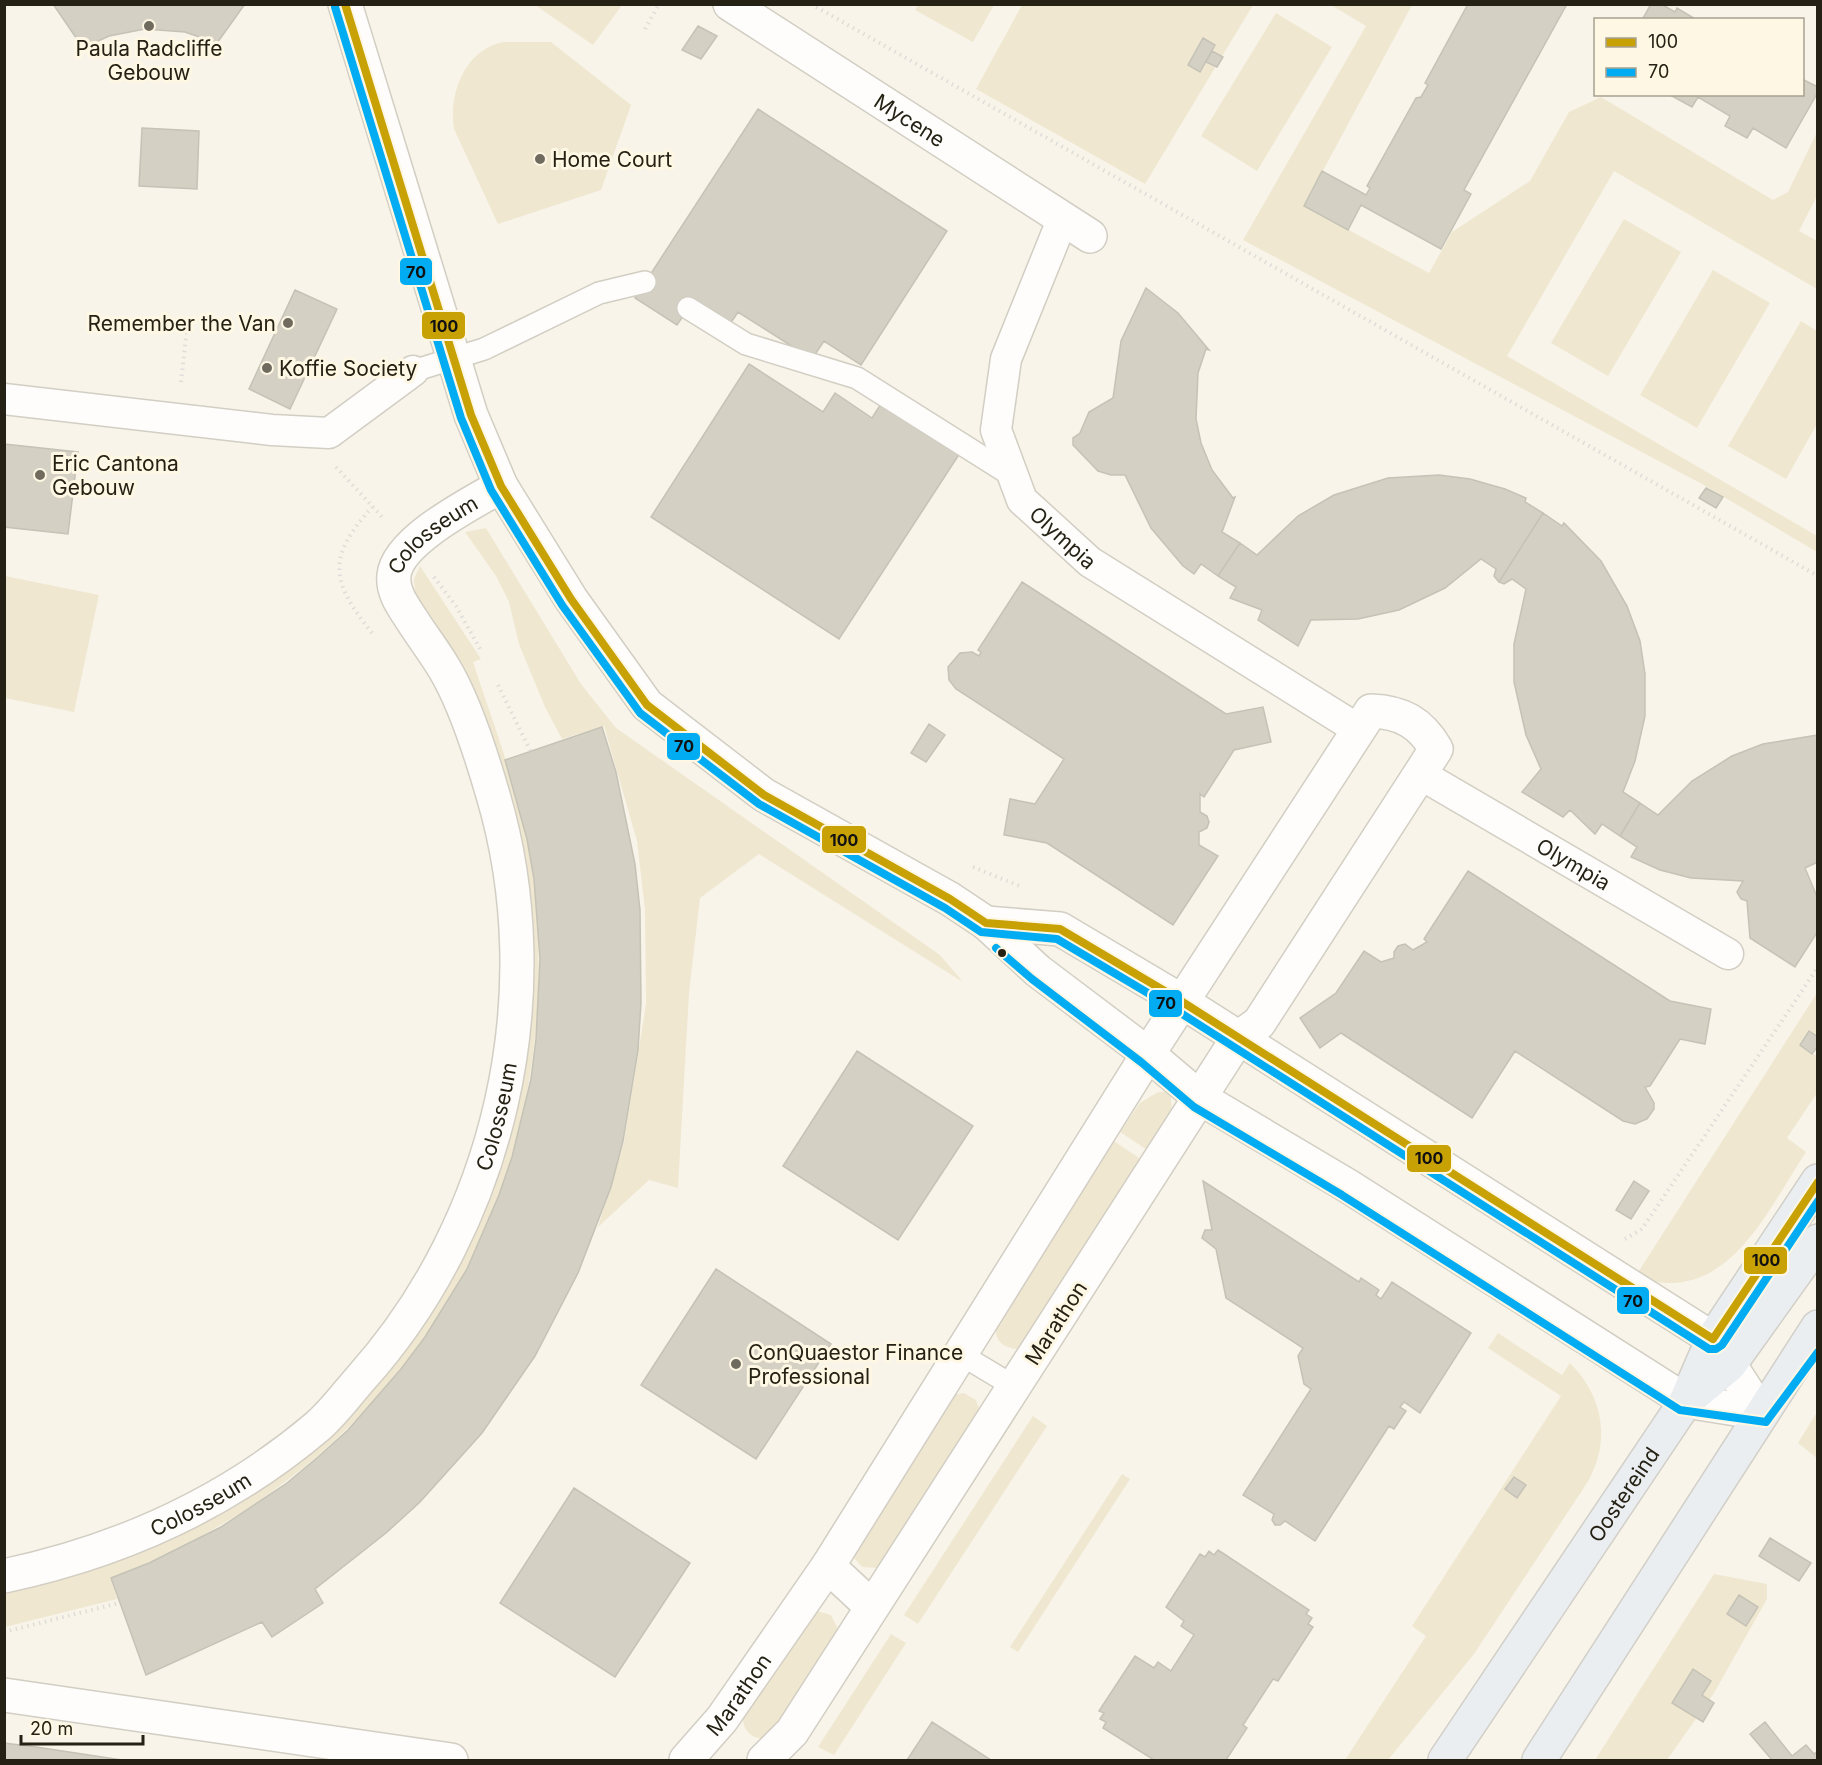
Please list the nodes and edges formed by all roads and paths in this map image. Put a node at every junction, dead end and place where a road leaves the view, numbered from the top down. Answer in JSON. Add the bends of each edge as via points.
{"nodes":[{"id":1,"x":345,"y":4,"type":"edge"},
{"id":2,"x":659,"y":4,"type":"edge"},
{"id":3,"x":730,"y":4,"type":"edge"},
{"id":4,"x":811,"y":4,"type":"edge"},
{"id":5,"x":645,"y":29,"type":"dead end"},
{"id":6,"x":1063,"y":218,"type":"junction"},
{"id":7,"x":1090,"y":236,"type":"dead end"},
{"id":8,"x":645,"y":282,"type":"dead end"},
{"id":9,"x":688,"y":308,"type":"dead end"},
{"id":10,"x":188,"y":319,"type":"dead end"},
{"id":11,"x":453,"y":359,"type":"junction"},
{"id":12,"x":412,"y":371,"type":"joint"},
{"id":13,"x":4,"y":399,"type":"edge"},
{"id":14,"x":177,"y":419,"type":"junction"},
{"id":15,"x":304,"y":432,"type":"junction"},
{"id":16,"x":1014,"y":477,"type":"junction"},
{"id":17,"x":501,"y":486,"type":"junction"},
{"id":18,"x":372,"y":507,"type":"junction"},
{"id":19,"x":408,"y":548,"type":"junction"},
{"id":20,"x":1818,"y":576,"type":"edge"},
{"id":21,"x":375,"y":637,"type":"dead end"},
{"id":22,"x":1359,"y":730,"type":"junction"},
{"id":23,"x":1420,"y":774,"type":"junction"},
{"id":24,"x":970,"y":865,"type":"dead end"},
{"id":25,"x":1023,"y":888,"type":"dead end"},
{"id":26,"x":986,"y":923,"type":"junction"},
{"id":27,"x":1728,"y":954,"type":"dead end"},
{"id":28,"x":1818,"y":967,"type":"edge"},
{"id":29,"x":1181,"y":1001,"type":"junction"},
{"id":30,"x":1238,"y":1038,"type":"junction"},
{"id":31,"x":1148,"y":1054,"type":"junction"},
{"id":32,"x":1200,"y":1098,"type":"junction"},
{"id":33,"x":1818,"y":1181,"type":"edge"},
{"id":34,"x":1625,"y":1239,"type":"dead end"},
{"id":35,"x":1818,"y":1241,"type":"edge"},
{"id":36,"x":1814,"y":1337,"type":"edge"},
{"id":37,"x":1722,"y":1352,"type":"junction"},
{"id":38,"x":960,"y":1354,"type":"junction"},
{"id":39,"x":1015,"y":1387,"type":"junction"},
{"id":40,"x":1686,"y":1401,"type":"junction"},
{"id":41,"x":1761,"y":1413,"type":"junction"},
{"id":42,"x":828,"y":1566,"type":"junction"},
{"id":43,"x":4,"y":1576,"type":"edge"},
{"id":44,"x":119,"y":1603,"type":"dead end"},
{"id":45,"x":872,"y":1608,"type":"junction"},
{"id":46,"x":4,"y":1632,"type":"edge"},
{"id":47,"x":4,"y":1695,"type":"edge"},
{"id":48,"x":451,"y":1761,"type":"edge"},
{"id":49,"x":686,"y":1761,"type":"edge"},
{"id":50,"x":764,"y":1761,"type":"edge"},
{"id":51,"x":1445,"y":1761,"type":"edge"},
{"id":52,"x":1539,"y":1761,"type":"edge"}],
"edges":[{"from":1,"to":11,"type":"street"},
{"from":2,"to":5,"type":"path"},
{"from":3,"to":6,"type":"street","name":"Mycene"},
{"from":4,"to":20,"type":"path"},
{"from":6,"to":7,"type":"street","name":"Mycene"},
{"from":6,"to":16,"type":"street","name":"Olympia","via":[[1006,359],[996,430]]},
{"from":8,"to":11,"type":"lane","via":[[599,293],[484,349]]},
{"from":9,"to":16,"type":"lane","via":[[746,344],[857,378]]},
{"from":10,"to":14,"type":"path"},
{"from":11,"to":12,"type":"lane"},
{"from":11,"to":17,"type":"street"},
{"from":12,"to":15,"type":"street","via":[[329,433]]},
{"from":13,"to":14,"type":"street"},
{"from":14,"to":15,"type":"street"},
{"from":15,"to":18,"type":"path"},
{"from":16,"to":22,"type":"street","name":"Olympia","via":[[1023,500],[1090,562]]},
{"from":17,"to":19,"type":"street","name":"Colosseum"},
{"from":17,"to":26,"type":"street","via":[[571,599],[647,705],[764,795]]},
{"from":18,"to":19,"type":"path"},
{"from":18,"to":21,"type":"path","via":[[350,532],[339,570],[343,591]]},
{"from":19,"to":43,"type":"street","name":"Colosseum","via":[[398,559],[393,578],[397,596],[446,671],[470,729],[494,797],[516,908],[517,995],[508,1072],[498,1125],[476,1188],[438,1270],[391,1345],[320,1424],[235,1487],[155,1530],[65,1563]]},
{"from":22,"to":23,"type":"street","via":[[1371,711],[1391,712],[1424,729],[1436,749]]},
{"from":22,"to":29,"type":"street"},
{"from":23,"to":27,"type":"street","name":"Olympia"},
{"from":23,"to":30,"type":"street","via":[[1259,1023]]},
{"from":24,"to":25,"type":"path"},
{"from":26,"to":29,"type":"street","via":[[1060,929]]},
{"from":26,"to":31,"type":"street","via":[[1038,971]]},
{"from":28,"to":34,"type":"path","via":[[1642,1229]]},
{"from":29,"to":30,"type":"street"},
{"from":29,"to":31,"type":"street","name":"Marathon"},
{"from":30,"to":32,"type":"street","name":"Marathon"},
{"from":30,"to":37,"type":"street"},
{"from":31,"to":32,"type":"street"},
{"from":31,"to":38,"type":"street","name":"Marathon"},
{"from":32,"to":39,"type":"street","name":"Marathon"},
{"from":32,"to":40,"type":"street","via":[[1358,1192]]},
{"from":33,"to":37,"type":"main road"},
{"from":35,"to":37,"type":"main road"},
{"from":36,"to":41,"type":"main road"},
{"from":37,"to":40,"type":"main road","name":"Oostereind"},
{"from":37,"to":41,"type":"street"},
{"from":38,"to":39,"type":"lane"},
{"from":38,"to":42,"type":"street","name":"Marathon"},
{"from":39,"to":45,"type":"street","name":"Marathon"},
{"from":40,"to":41,"type":"street"},
{"from":40,"to":51,"type":"main road","name":"Oostereind"},
{"from":41,"to":52,"type":"main road"},
{"from":42,"to":45,"type":"street"},
{"from":42,"to":49,"type":"street","name":"Marathon","via":[[722,1719]]},
{"from":44,"to":46,"type":"path"},
{"from":45,"to":50,"type":"street","name":"Marathon","via":[[792,1732]]},
{"from":47,"to":48,"type":"street"}]}
